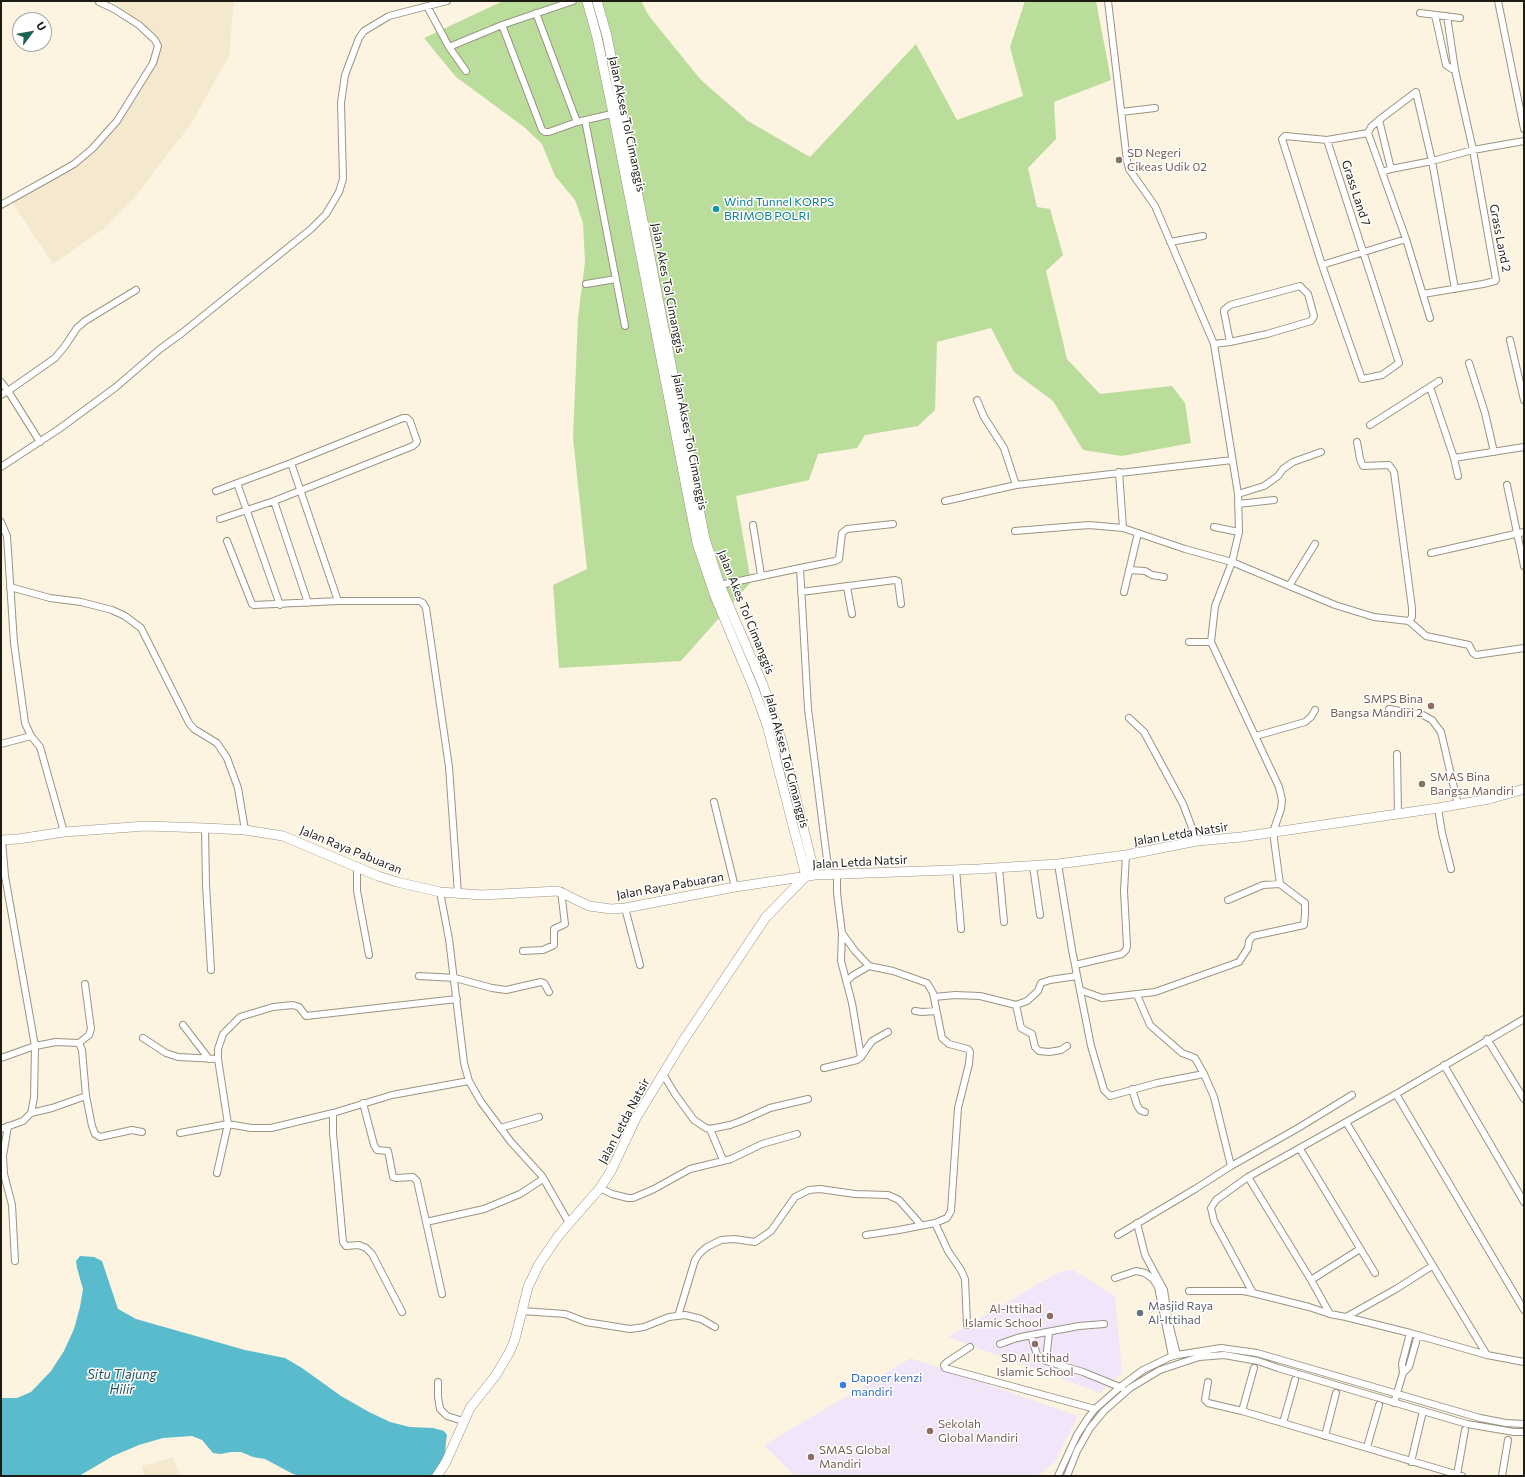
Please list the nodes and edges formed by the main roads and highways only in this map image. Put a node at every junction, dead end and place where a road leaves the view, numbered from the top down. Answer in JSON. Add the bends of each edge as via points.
{"nodes":[{"id":1,"x":587,"y":1,"type":"edge"},
{"id":2,"x":597,"y":1,"type":"edge"},
{"id":3,"x":617,"y":113,"type":"junction"},
{"id":4,"x":1524,"y":789,"type":"edge"},
{"id":5,"x":2,"y":840,"type":"edge"},
{"id":6,"x":810,"y":876,"type":"junction"},
{"id":7,"x":437,"y":1476,"type":"edge"}],
"edges":[{"from":1,"to":3,"type":"main road","name":"Jalan Akses Tol Cimanggis"},
{"from":2,"to":3,"type":"main road","name":"Jalan Akes Tol Cimanggis","via":[[606,36]]},
{"from":3,"to":6,"type":"main road","name":"Jalan Akes Tol Cimanggis","via":[[705,539],[720,585],[763,685],[782,742]]},
{"from":3,"to":6,"type":"main road","name":"Jalan Akses Tol Cimanggis","via":[[697,543],[715,596],[767,725]]},
{"from":4,"to":6,"type":"main road","name":"Jalan Letda Natsir","via":[[1458,805],[1197,841],[1126,855],[1058,864]]},
{"from":5,"to":6,"type":"main road","name":"Jalan Raya Pabuaran","via":[[146,826],[245,830],[283,836],[397,882],[440,892],[488,895],[552,890],[589,906],[601,908],[625,908]]},
{"from":6,"to":7,"type":"main road","name":"Jalan Letda Natsir","via":[[766,917],[636,1118],[611,1171],[600,1188],[569,1223],[533,1274],[514,1339],[502,1366],[474,1402]]}]}
